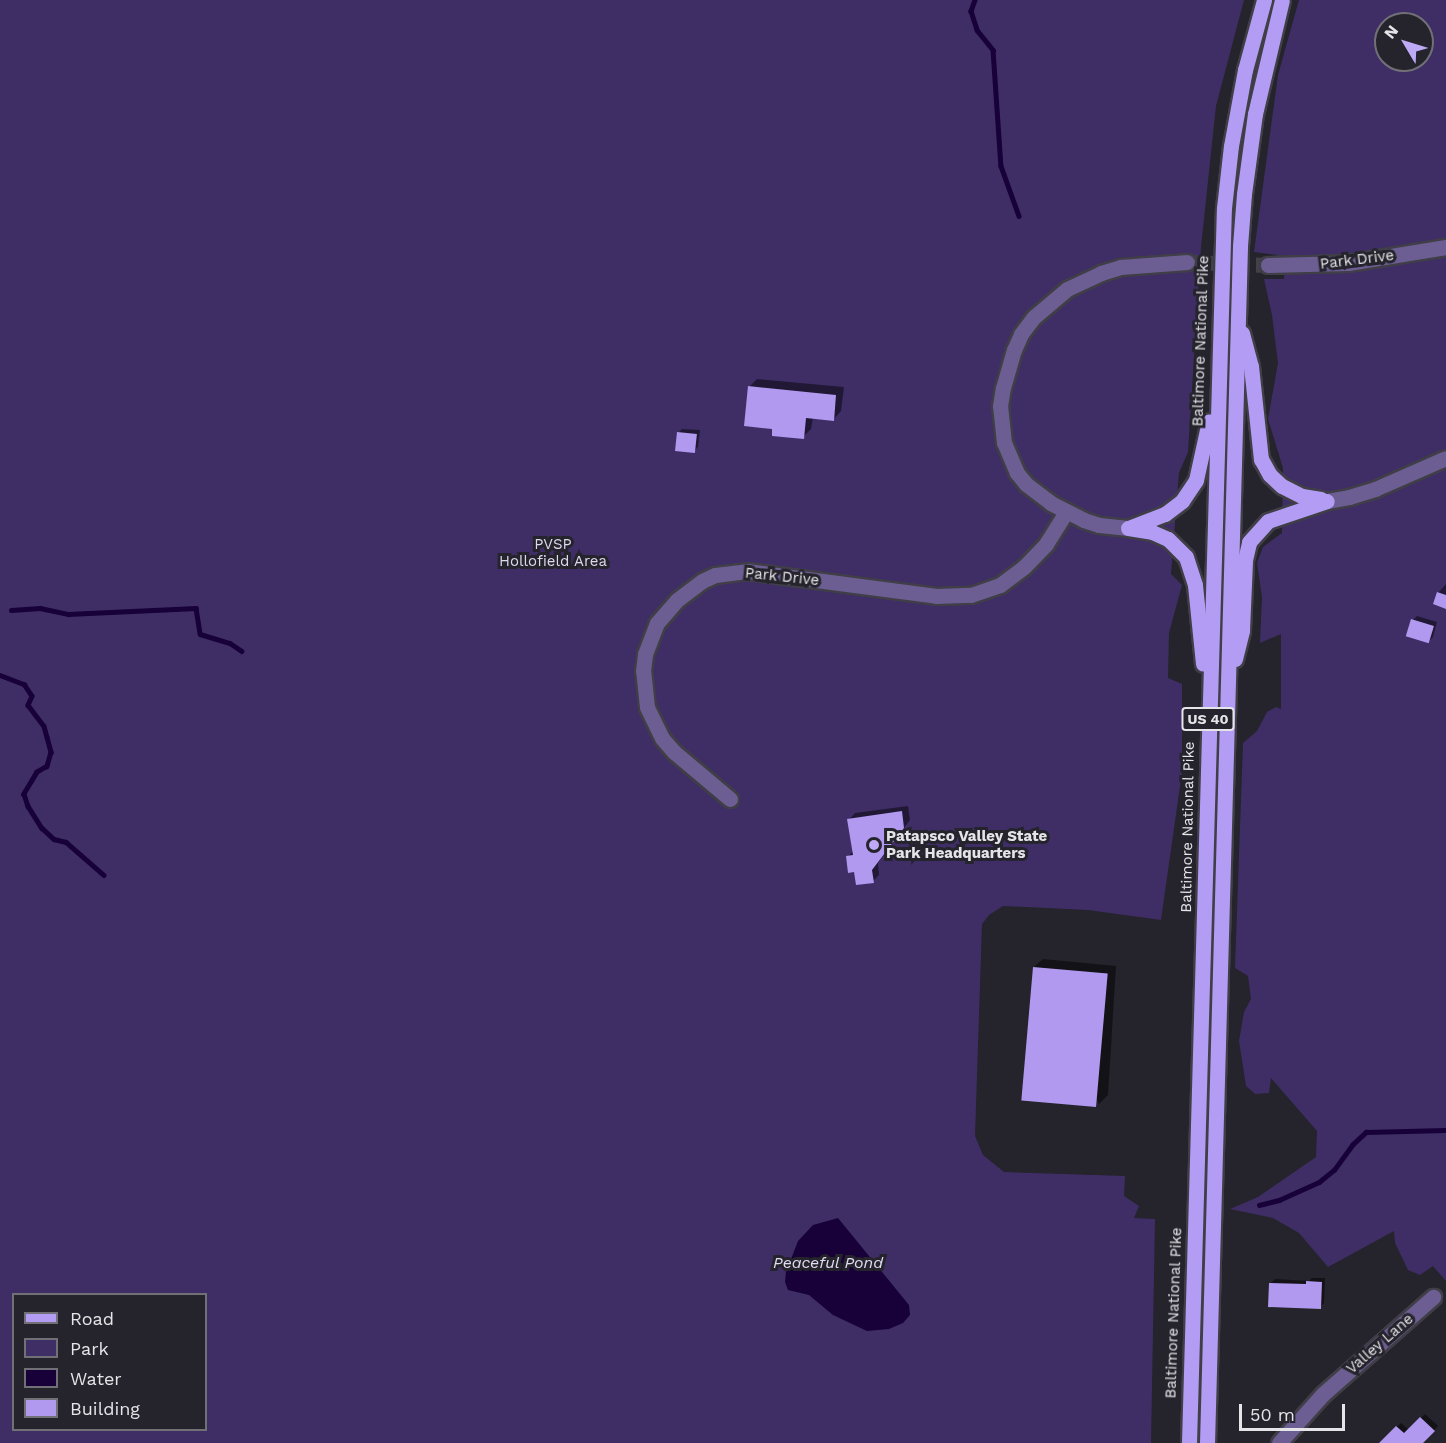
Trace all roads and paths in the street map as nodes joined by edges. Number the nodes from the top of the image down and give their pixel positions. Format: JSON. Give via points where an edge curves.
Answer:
{"nodes":[{"id":1,"x":1264,"y":0,"type":"edge"},
{"id":2,"x":1282,"y":0,"type":"edge"},
{"id":3,"x":1446,"y":247,"type":"edge"},
{"id":4,"x":1187,"y":262,"type":"tunnel mouth"},
{"id":5,"x":1268,"y":265,"type":"tunnel mouth"},
{"id":6,"x":1238,"y":319,"type":"junction"},
{"id":7,"x":1218,"y":371,"type":"junction"},
{"id":8,"x":1446,"y":458,"type":"edge"},
{"id":9,"x":1327,"y":501,"type":"junction"},
{"id":10,"x":1066,"y":512,"type":"junction"},
{"id":11,"x":1128,"y":528,"type":"junction"},
{"id":12,"x":1227,"y":688,"type":"junction"},
{"id":13,"x":1209,"y":710,"type":"junction"},
{"id":14,"x":730,"y":799,"type":"dead end"},
{"id":15,"x":1433,"y":1297,"type":"dead end"},
{"id":16,"x":1189,"y":1443,"type":"edge"},
{"id":17,"x":1207,"y":1443,"type":"edge"},
{"id":18,"x":1279,"y":1443,"type":"edge"}],
"edges":[{"from":1,"to":7,"type":"main road","name":"Baltimore National Pike","number":"US 40","via":[[1245,70],[1231,146],[1224,208]]},
{"from":2,"to":6,"type":"main road","number":"US 40","via":[[1249,153]]},
{"from":3,"to":5,"type":"street","name":"Park Drive","via":[[1348,263]]},
{"from":4,"to":10,"type":"street","via":[[1121,267],[1082,281],[1034,317],[1018,342],[1000,406],[1004,443],[1026,484]]},
{"from":6,"to":9,"type":"main road","via":[[1251,366],[1261,459],[1270,476],[1282,486]]},
{"from":6,"to":12,"type":"main road","number":"US 40"},
{"from":7,"to":11,"type":"main road","via":[[1196,480],[1182,501],[1165,514]]},
{"from":7,"to":13,"type":"main road","name":"Baltimore National Pike","number":"US 40"},
{"from":8,"to":9,"type":"street","via":[[1376,489]]},
{"from":9,"to":12,"type":"main road","via":[[1268,521],[1249,542],[1242,630]]},
{"from":10,"to":11,"type":"street","via":[[1099,525]]},
{"from":10,"to":14,"type":"street","name":"Park Drive","via":[[1046,544],[1024,567],[1000,585],[971,595],[936,596],[747,572],[715,575],[677,600],[657,623],[645,654],[647,707],[662,738],[674,752]]},
{"from":11,"to":13,"type":"main road","via":[[1168,539],[1186,557],[1195,585]]},
{"from":12,"to":17,"type":"main road","number":"US 40"},
{"from":13,"to":16,"type":"main road","name":"Baltimore National Pike","number":"US 40"},
{"from":15,"to":18,"type":"street","name":"Valley Lane","via":[[1323,1394]]}]}
